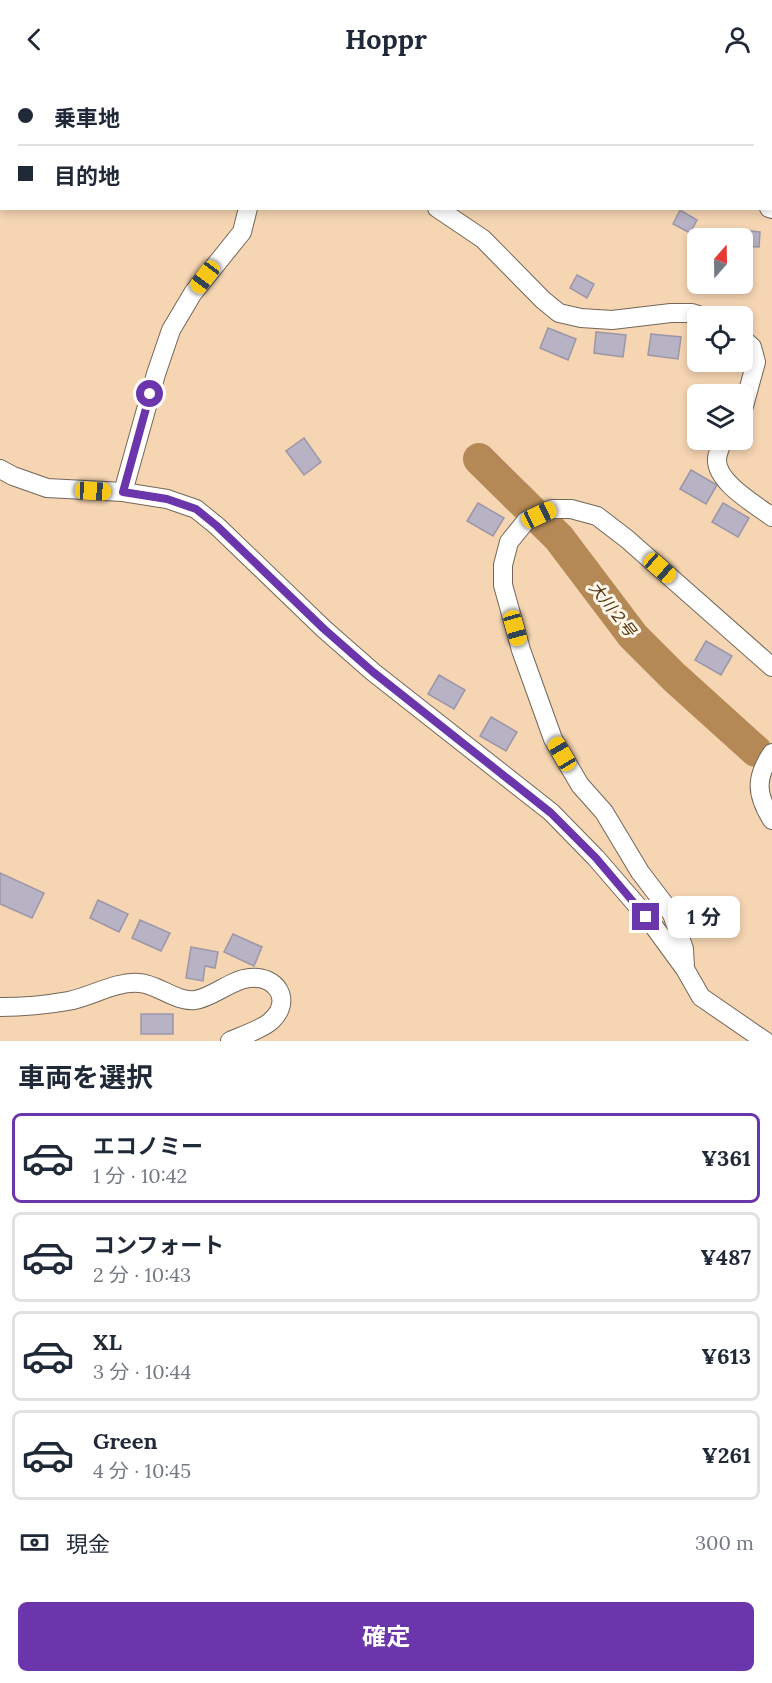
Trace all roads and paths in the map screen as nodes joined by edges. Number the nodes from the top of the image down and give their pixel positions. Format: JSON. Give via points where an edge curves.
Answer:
{"nodes":[{"id":1,"x":248,"y":210,"type":"edge"},
{"id":2,"x":440,"y":210,"type":"edge"},
{"id":3,"x":687,"y":314,"type":"edge"},
{"id":4,"x":753,"y":351,"type":"edge"},
{"id":5,"x":750,"y":384,"type":"edge"},
{"id":6,"x":720,"y":450,"type":"edge"},
{"id":7,"x":0,"y":469,"type":"edge"},
{"id":8,"x":123,"y":492,"type":"junction"},
{"id":9,"x":772,"y":517,"type":"edge"},
{"id":10,"x":772,"y":667,"type":"edge"},
{"id":11,"x":772,"y":753,"type":"edge"},
{"id":12,"x":772,"y":820,"type":"edge"},
{"id":13,"x":685,"y":969,"type":"junction"},
{"id":14,"x":0,"y":1007,"type":"edge"},
{"id":15,"x":230,"y":1041,"type":"edge"},
{"id":16,"x":765,"y":1041,"type":"edge"}],
"edges":[{"from":1,"to":8,"type":"street","via":[[242,232],[193,293],[171,330]]},
{"from":2,"to":3,"type":"street","via":[[483,239],[559,314],[612,320]]},
{"from":4,"to":5,"type":"street","via":[[756,362]]},
{"from":6,"to":9,"type":"street","via":[[717,460],[721,476]]},
{"from":7,"to":8,"type":"street","via":[[47,488]]},
{"from":8,"to":13,"type":"street","via":[[167,499],[196,509],[217,526],[373,672],[551,813],[604,867]]},
{"from":10,"to":13,"type":"street","via":[[597,516],[552,509],[526,521],[508,542],[503,585],[521,650],[553,738],[580,785],[604,812],[640,872],[672,914],[684,950]]},
{"from":11,"to":12,"type":"street","via":[[761,770],[759,792]]},
{"from":13,"to":16,"type":"street","via":[[701,997]]},
{"from":14,"to":15,"type":"street","via":[[69,1001],[140,983],[195,1000],[249,978],[270,980],[282,998],[279,1010],[271,1022]]}]}
